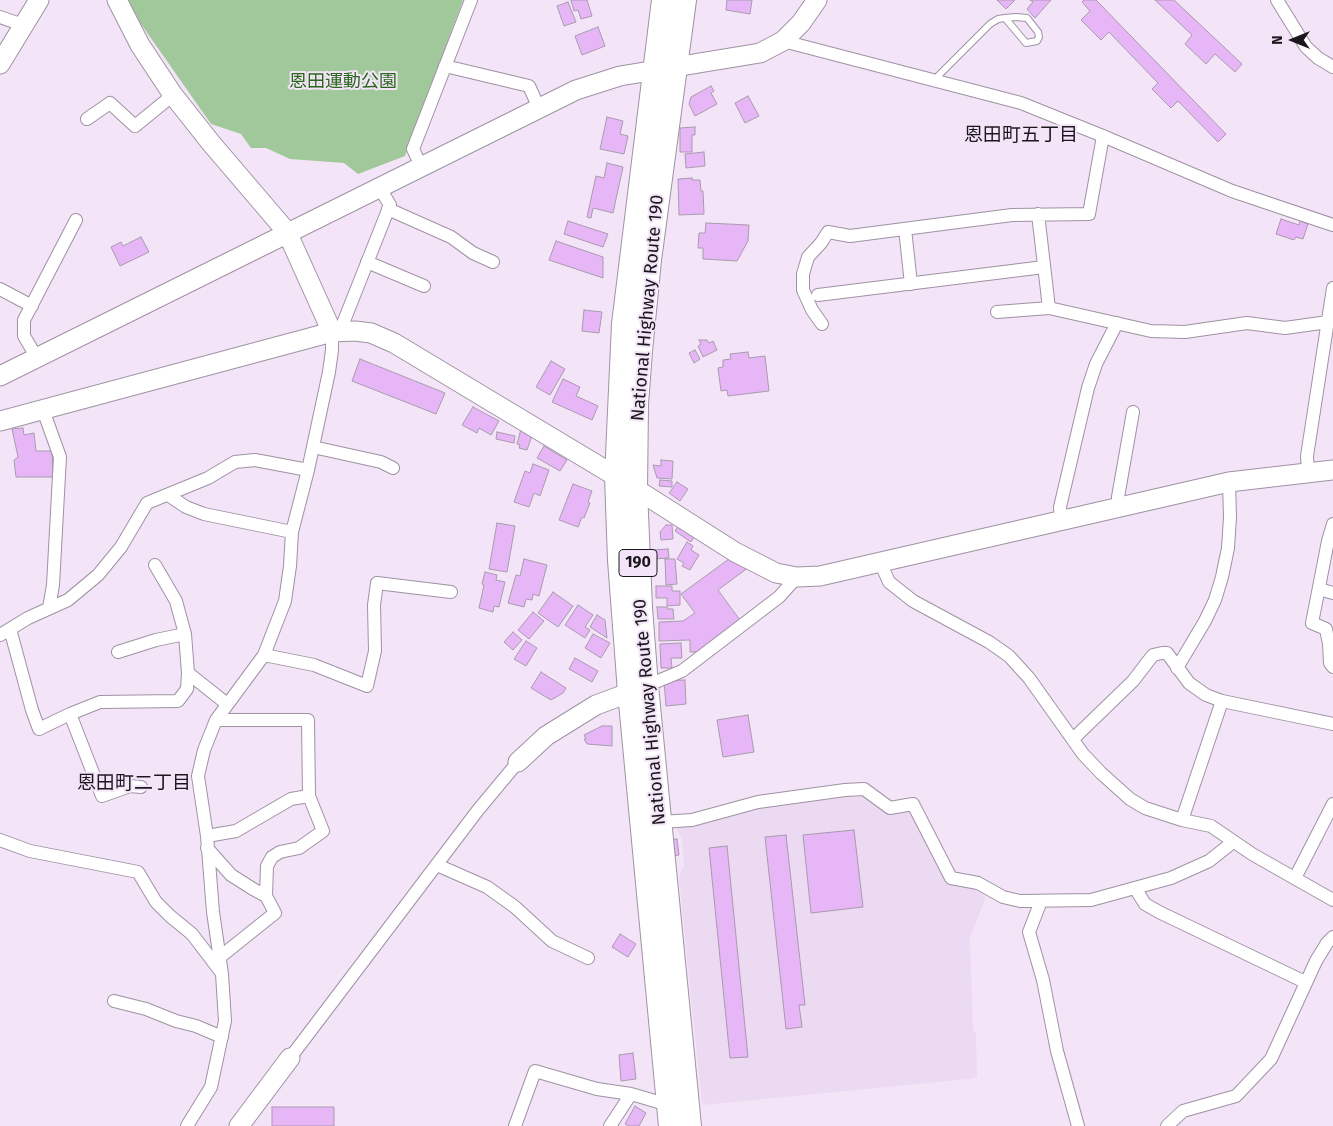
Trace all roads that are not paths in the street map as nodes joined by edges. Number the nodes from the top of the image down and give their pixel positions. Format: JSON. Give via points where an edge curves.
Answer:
{"nodes":[{"id":1,"x":39,"y":0,"type":"edge"},
{"id":2,"x":117,"y":0,"type":"edge"},
{"id":3,"x":471,"y":0,"type":"edge"},
{"id":4,"x":664,"y":0,"type":"edge"},
{"id":5,"x":684,"y":0,"type":"edge"},
{"id":6,"x":817,"y":0,"type":"edge"},
{"id":7,"x":1277,"y":0,"type":"edge"},
{"id":8,"x":0,"y":17,"type":"edge"},
{"id":9,"x":1005,"y":18,"type":"junction"},
{"id":10,"x":23,"y":26,"type":"junction"},
{"id":11,"x":783,"y":41,"type":"junction"},
{"id":12,"x":0,"y":64,"type":"edge"},
{"id":13,"x":445,"y":66,"type":"junction"},
{"id":14,"x":1333,"y":67,"type":"edge"},
{"id":15,"x":665,"y":68,"type":"junction"},
{"id":16,"x":934,"y":80,"type":"junction"},
{"id":17,"x":173,"y":95,"type":"junction"},
{"id":18,"x":538,"y":108,"type":"junction"},
{"id":19,"x":87,"y":119,"type":"dead end"},
{"id":20,"x":1102,"y":136,"type":"junction"},
{"id":21,"x":421,"y":166,"type":"junction"},
{"id":22,"x":379,"y":187,"type":"junction"},
{"id":23,"x":388,"y":209,"type":"junction"},
{"id":24,"x":1038,"y":214,"type":"junction"},
{"id":25,"x":76,"y":220,"type":"dead end"},
{"id":26,"x":1333,"y":225,"type":"edge"},
{"id":27,"x":906,"y":229,"type":"junction"},
{"id":28,"x":287,"y":232,"type":"junction"},
{"id":29,"x":367,"y":262,"type":"junction"},
{"id":30,"x":493,"y":262,"type":"dead end"},
{"id":31,"x":1044,"y":267,"type":"junction"},
{"id":32,"x":911,"y":284,"type":"junction"},
{"id":33,"x":424,"y":286,"type":"dead end"},
{"id":34,"x":1333,"y":288,"type":"edge"},
{"id":35,"x":0,"y":289,"type":"edge"},
{"id":36,"x":818,"y":295,"type":"dead end"},
{"id":37,"x":32,"y":306,"type":"junction"},
{"id":38,"x":1049,"y":308,"type":"junction"},
{"id":39,"x":997,"y":312,"type":"dead end"},
{"id":40,"x":1328,"y":322,"type":"junction"},
{"id":41,"x":1117,"y":323,"type":"junction"},
{"id":42,"x":822,"y":324,"type":"dead end"},
{"id":43,"x":336,"y":332,"type":"junction"},
{"id":44,"x":37,"y":358,"type":"junction"},
{"id":45,"x":0,"y":376,"type":"edge"},
{"id":46,"x":43,"y":410,"type":"junction"},
{"id":47,"x":1133,"y":412,"type":"dead end"},
{"id":48,"x":0,"y":421,"type":"edge"},
{"id":49,"x":313,"y":447,"type":"junction"},
{"id":50,"x":393,"y":468,"type":"dead end"},
{"id":51,"x":308,"y":470,"type":"junction"},
{"id":52,"x":1333,"y":470,"type":"edge"},
{"id":53,"x":1308,"y":472,"type":"junction"},
{"id":54,"x":1229,"y":482,"type":"junction"},
{"id":55,"x":626,"y":484,"type":"junction"},
{"id":56,"x":168,"y":495,"type":"junction"},
{"id":57,"x":1119,"y":507,"type":"junction"},
{"id":58,"x":1061,"y":520,"type":"junction"},
{"id":59,"x":1333,"y":524,"type":"edge"},
{"id":60,"x":292,"y":532,"type":"junction"},
{"id":61,"x":880,"y":562,"type":"junction"},
{"id":62,"x":155,"y":565,"type":"dead end"},
{"id":63,"x":797,"y":577,"type":"junction"},
{"id":64,"x":1318,"y":590,"type":"junction"},
{"id":65,"x":451,"y":592,"type":"dead end"},
{"id":66,"x":1333,"y":592,"type":"edge"},
{"id":67,"x":49,"y":608,"type":"junction"},
{"id":68,"x":5,"y":632,"type":"edge"},
{"id":69,"x":185,"y":634,"type":"junction"},
{"id":70,"x":118,"y":652,"type":"dead end"},
{"id":71,"x":264,"y":655,"type":"junction"},
{"id":72,"x":1333,"y":667,"type":"edge"},
{"id":73,"x":1177,"y":668,"type":"junction"},
{"id":74,"x":188,"y":672,"type":"junction"},
{"id":75,"x":638,"y":689,"type":"junction"},
{"id":76,"x":1222,"y":701,"type":"junction"},
{"id":77,"x":227,"y":704,"type":"junction"},
{"id":78,"x":70,"y":714,"type":"junction"},
{"id":79,"x":216,"y":720,"type":"junction"},
{"id":80,"x":1333,"y":724,"type":"edge"},
{"id":81,"x":1073,"y":739,"type":"junction"},
{"id":82,"x":518,"y":762,"type":"joint"},
{"id":83,"x":142,"y":787,"type":"dead end"},
{"id":84,"x":309,"y":796,"type":"junction"},
{"id":85,"x":1333,"y":804,"type":"edge"},
{"id":86,"x":1182,"y":820,"type":"junction"},
{"id":87,"x":660,"y":822,"type":"junction"},
{"id":88,"x":0,"y":840,"type":"edge"},
{"id":89,"x":207,"y":842,"type":"junction"},
{"id":90,"x":1233,"y":842,"type":"junction"},
{"id":91,"x":437,"y":865,"type":"junction"},
{"id":92,"x":1295,"y":878,"type":"junction"},
{"id":93,"x":1135,"y":888,"type":"junction"},
{"id":94,"x":266,"y":896,"type":"junction"},
{"id":95,"x":1333,"y":900,"type":"edge"},
{"id":96,"x":1040,"y":901,"type":"junction"},
{"id":97,"x":1333,"y":937,"type":"edge"},
{"id":98,"x":220,"y":957,"type":"junction"},
{"id":99,"x":588,"y":958,"type":"dead end"},
{"id":100,"x":222,"y":974,"type":"junction"},
{"id":101,"x":1305,"y":982,"type":"junction"},
{"id":102,"x":114,"y":1001,"type":"dead end"},
{"id":103,"x":222,"y":1037,"type":"junction"},
{"id":104,"x":290,"y":1058,"type":"joint"},
{"id":105,"x":631,"y":1094,"type":"junction"},
{"id":106,"x":683,"y":1120,"type":"edge"},
{"id":107,"x":187,"y":1126,"type":"edge"},
{"id":108,"x":239,"y":1126,"type":"edge"},
{"id":109,"x":516,"y":1126,"type":"edge"},
{"id":110,"x":610,"y":1126,"type":"edge"},
{"id":111,"x":1078,"y":1126,"type":"edge"},
{"id":112,"x":1167,"y":1126,"type":"edge"}],
"edges":[{"from":1,"to":10,"type":"street"},
{"from":2,"to":17,"type":"street","via":[[140,45]]},
{"from":3,"to":13,"type":"street"},
{"from":4,"to":15,"type":"highway","name":"National Highway Route 190","number":"190"},
{"from":5,"to":15,"type":"highway","name":"National Highway Route 190","number":"190"},
{"from":6,"to":11,"type":"street"},
{"from":7,"to":14,"type":"street","via":[[1306,47]]},
{"from":8,"to":10,"type":"street"},
{"from":9,"to":9,"type":"lane","via":[[1027,18],[1038,32],[1037,41],[1026,43]]},
{"from":9,"to":16,"type":"lane","via":[[990,24]]},
{"from":10,"to":12,"type":"street"},
{"from":11,"to":15,"type":"street","via":[[760,54]]},
{"from":11,"to":16,"type":"street"},
{"from":13,"to":18,"type":"street","via":[[529,86]]},
{"from":13,"to":21,"type":"street","via":[[413,148]]},
{"from":15,"to":18,"type":"street","via":[[596,82]]},
{"from":15,"to":55,"type":"highway","name":"National Highway Route 190","number":"190","via":[[624,324]]},
{"from":16,"to":20,"type":"street","via":[[1021,103]]},
{"from":17,"to":19,"type":"street","via":[[135,126],[110,103]]},
{"from":17,"to":28,"type":"street"},
{"from":18,"to":21,"type":"street"},
{"from":20,"to":24,"type":"street","via":[[1088,214]]},
{"from":20,"to":26,"type":"street","via":[[1232,191]]},
{"from":21,"to":22,"type":"street"},
{"from":22,"to":23,"type":"street","via":[[390,205]]},
{"from":22,"to":28,"type":"street"},
{"from":23,"to":29,"type":"street"},
{"from":23,"to":30,"type":"street","via":[[451,237]]},
{"from":24,"to":27,"type":"street"},
{"from":24,"to":31,"type":"street"},
{"from":25,"to":37,"type":"street"},
{"from":27,"to":32,"type":"street"},
{"from":27,"to":42,"type":"street","via":[[850,236],[828,232],[808,256],[803,274],[803,290]]},
{"from":28,"to":43,"type":"street"},
{"from":28,"to":44,"type":"street"},
{"from":29,"to":33,"type":"street"},
{"from":29,"to":43,"type":"street"},
{"from":31,"to":32,"type":"street"},
{"from":31,"to":38,"type":"street"},
{"from":32,"to":36,"type":"street"},
{"from":34,"to":40,"type":"street"},
{"from":35,"to":37,"type":"street"},
{"from":37,"to":44,"type":"street","via":[[24,320],[24,336]]},
{"from":38,"to":39,"type":"street"},
{"from":38,"to":41,"type":"street"},
{"from":40,"to":41,"type":"street","via":[[1285,328],[1247,323],[1185,332],[1150,331]]},
{"from":40,"to":53,"type":"street","via":[[1307,456]]},
{"from":41,"to":58,"type":"street","via":[[1088,388],[1060,507]]},
{"from":43,"to":46,"type":"street"},
{"from":43,"to":49,"type":"street"},
{"from":43,"to":55,"type":"street","via":[[371,333],[394,343]]},
{"from":44,"to":45,"type":"street"},
{"from":46,"to":48,"type":"street"},
{"from":46,"to":67,"type":"street","via":[[60,457]]},
{"from":47,"to":57,"type":"street"},
{"from":49,"to":50,"type":"street","via":[[381,462]]},
{"from":49,"to":51,"type":"street"},
{"from":51,"to":56,"type":"street","via":[[255,460],[235,462]]},
{"from":51,"to":60,"type":"street"},
{"from":52,"to":53,"type":"street"},
{"from":53,"to":54,"type":"street"},
{"from":54,"to":57,"type":"street"},
{"from":54,"to":73,"type":"street","via":[[1228,540],[1222,578],[1205,621]]},
{"from":55,"to":63,"type":"street","via":[[760,565],[776,573]]},
{"from":55,"to":75,"type":"highway","name":"National Highway Route 190","number":"190","via":[[620,560]]},
{"from":56,"to":60,"type":"street","via":[[204,514]]},
{"from":56,"to":67,"type":"street","via":[[148,504],[121,547],[98,575],[68,600]]},
{"from":57,"to":58,"type":"street"},
{"from":58,"to":61,"type":"street"},
{"from":59,"to":64,"type":"street"},
{"from":60,"to":71,"type":"street","via":[[285,602]]},
{"from":61,"to":63,"type":"street","via":[[820,576]]},
{"from":61,"to":81,"type":"street","via":[[889,582],[913,602],[1009,656]]},
{"from":62,"to":69,"type":"street","via":[[176,601]]},
{"from":63,"to":75,"type":"street","via":[[779,597],[682,671]]},
{"from":64,"to":66,"type":"street"},
{"from":64,"to":72,"type":"street","via":[[1312,623],[1326,629]]},
{"from":65,"to":71,"type":"street","via":[[377,583],[375,651],[366,686],[314,665]]},
{"from":67,"to":68,"type":"street"},
{"from":68,"to":78,"type":"street","via":[[39,729]]},
{"from":69,"to":70,"type":"street"},
{"from":69,"to":74,"type":"street"},
{"from":71,"to":77,"type":"street"},
{"from":73,"to":76,"type":"street","via":[[1189,683]]},
{"from":73,"to":81,"type":"street","via":[[1167,653],[1153,654],[1133,682]]},
{"from":74,"to":77,"type":"street"},
{"from":74,"to":78,"type":"street","via":[[187,689],[178,701],[100,702]]},
{"from":75,"to":82,"type":"street","via":[[596,705],[546,736]]},
{"from":75,"to":87,"type":"highway","name":"National Highway Route 190","number":"190"},
{"from":75,"to":106,"type":"highway","name":"National Highway Route 190","number":"190"},
{"from":76,"to":80,"type":"street"},
{"from":76,"to":86,"type":"street"},
{"from":77,"to":79,"type":"street"},
{"from":78,"to":83,"type":"street","via":[[102,796],[130,786]]},
{"from":79,"to":84,"type":"street","via":[[308,720]]},
{"from":79,"to":89,"type":"street","via":[[198,776]]},
{"from":81,"to":86,"type":"street","via":[[1101,773],[1130,799],[1144,808]]},
{"from":82,"to":91,"type":"street"},
{"from":84,"to":89,"type":"street","via":[[291,799],[236,831]]},
{"from":84,"to":94,"type":"street","via":[[323,831],[299,848],[272,857],[267,866]]},
{"from":85,"to":92,"type":"street"},
{"from":86,"to":90,"type":"street","via":[[1211,826]]},
{"from":87,"to":96,"type":"street","via":[[692,820],[758,802],[864,789],[890,808],[914,804],[951,878],[978,883],[1003,897]]},
{"from":87,"to":106,"type":"highway","name":"National Highway Route 190","number":"190"},
{"from":88,"to":100,"type":"street","via":[[30,851],[138,872],[156,902],[192,934]]},
{"from":89,"to":94,"type":"street","via":[[231,875]]},
{"from":89,"to":98,"type":"street"},
{"from":90,"to":92,"type":"street"},
{"from":90,"to":93,"type":"street","via":[[1209,861],[1171,878]]},
{"from":91,"to":99,"type":"street","via":[[487,887],[515,907],[552,941]]},
{"from":91,"to":104,"type":"street"},
{"from":92,"to":95,"type":"street"},
{"from":93,"to":96,"type":"street","via":[[1091,900]]},
{"from":93,"to":101,"type":"street","via":[[1145,904],[1159,912]]},
{"from":94,"to":98,"type":"street","via":[[275,914]]},
{"from":96,"to":111,"type":"street","via":[[1029,932]]},
{"from":97,"to":101,"type":"street"},
{"from":98,"to":100,"type":"street"},
{"from":100,"to":103,"type":"street","via":[[225,1021]]},
{"from":101,"to":112,"type":"street","via":[[1271,1059],[1236,1096],[1184,1111]]},
{"from":102,"to":103,"type":"street","via":[[146,1009]]},
{"from":103,"to":107,"type":"street","via":[[211,1087]]},
{"from":104,"to":108,"type":"street"},
{"from":105,"to":106,"type":"street"},
{"from":105,"to":109,"type":"street","via":[[597,1089],[535,1070]]},
{"from":105,"to":110,"type":"street"}]}
